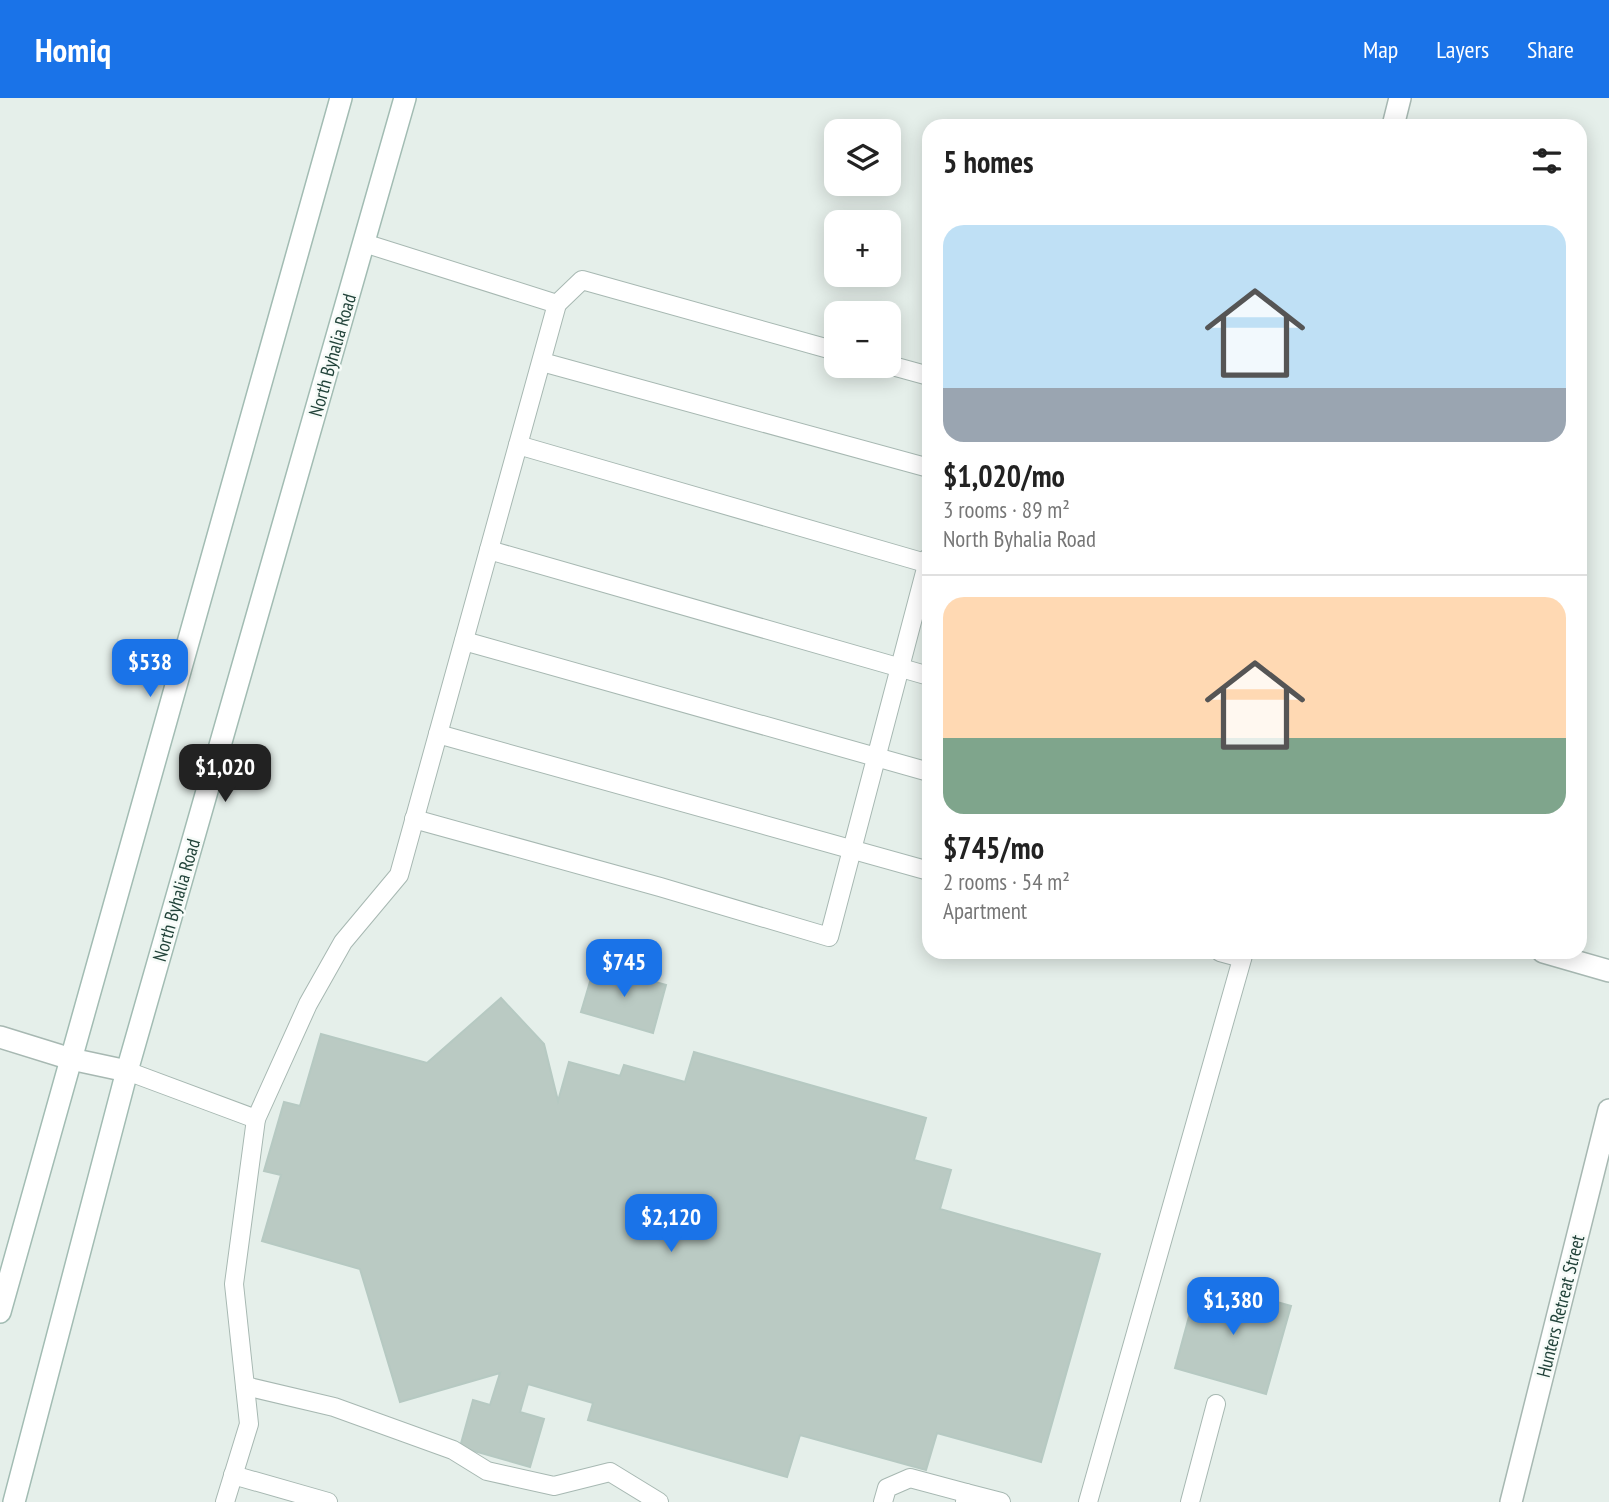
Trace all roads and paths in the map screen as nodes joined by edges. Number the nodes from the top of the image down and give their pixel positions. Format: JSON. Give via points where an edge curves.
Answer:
{"nodes":[{"id":1,"x":341,"y":98,"type":"edge"},
{"id":2,"x":405,"y":98,"type":"edge"},
{"id":3,"x":1400,"y":98,"type":"edge"},
{"id":4,"x":1395,"y":119,"type":"edge"},
{"id":5,"x":364,"y":243,"type":"junction"},
{"id":6,"x":558,"y":304,"type":"junction"},
{"id":7,"x":824,"y":348,"type":"edge"},
{"id":8,"x":542,"y":362,"type":"junction"},
{"id":9,"x":901,"y":368,"type":"edge"},
{"id":10,"x":922,"y":374,"type":"edge"},
{"id":11,"x":518,"y":445,"type":"junction"},
{"id":12,"x":922,"y":466,"type":"edge"},
{"id":13,"x":489,"y":550,"type":"junction"},
{"id":14,"x":922,"y":560,"type":"edge"},
{"id":15,"x":922,"y":588,"type":"edge"},
{"id":16,"x":464,"y":641,"type":"junction"},
{"id":17,"x":900,"y":668,"type":"junction"},
{"id":18,"x":922,"y":674,"type":"edge"},
{"id":19,"x":438,"y":734,"type":"junction"},
{"id":20,"x":876,"y":758,"type":"junction"},
{"id":21,"x":922,"y":770,"type":"edge"},
{"id":22,"x":414,"y":819,"type":"junction"},
{"id":23,"x":852,"y":850,"type":"junction"},
{"id":24,"x":922,"y":869,"type":"edge"},
{"id":25,"x":1242,"y":959,"type":"edge"},
{"id":26,"x":1567,"y":959,"type":"edge"},
{"id":27,"x":1609,"y":971,"type":"edge"},
{"id":28,"x":0,"y":1037,"type":"edge"},
{"id":29,"x":71,"y":1059,"type":"junction"},
{"id":30,"x":127,"y":1071,"type":"junction"},
{"id":31,"x":1609,"y":1110,"type":"edge"},
{"id":32,"x":256,"y":1119,"type":"junction"},
{"id":33,"x":0,"y":1312,"type":"edge"},
{"id":34,"x":245,"y":1386,"type":"junction"},
{"id":35,"x":1216,"y":1404,"type":"dead end"},
{"id":36,"x":233,"y":1475,"type":"junction"},
{"id":37,"x":965,"y":1498,"type":"edge"},
{"id":38,"x":14,"y":1502,"type":"edge"},
{"id":39,"x":225,"y":1502,"type":"edge"},
{"id":40,"x":328,"y":1502,"type":"edge"},
{"id":41,"x":659,"y":1502,"type":"edge"},
{"id":42,"x":883,"y":1502,"type":"edge"},
{"id":43,"x":1001,"y":1502,"type":"edge"},
{"id":44,"x":1088,"y":1502,"type":"edge"},
{"id":45,"x":1190,"y":1502,"type":"edge"},
{"id":46,"x":1511,"y":1502,"type":"edge"}],
"edges":[{"from":1,"to":29,"type":"main road"},
{"from":2,"to":5,"type":"main road","name":"North Byhalia Road"},
{"from":3,"to":4,"type":"main road"},
{"from":5,"to":6,"type":"lane"},
{"from":5,"to":30,"type":"main road","name":"North Byhalia Road"},
{"from":6,"to":7,"type":"lane","via":[[582,280]]},
{"from":6,"to":8,"type":"lane"},
{"from":8,"to":11,"type":"lane"},
{"from":8,"to":12,"type":"lane"},
{"from":9,"to":10,"type":"lane"},
{"from":11,"to":13,"type":"lane"},
{"from":11,"to":14,"type":"lane"},
{"from":13,"to":16,"type":"lane"},
{"from":13,"to":17,"type":"lane"},
{"from":15,"to":17,"type":"lane"},
{"from":16,"to":19,"type":"lane"},
{"from":16,"to":20,"type":"lane"},
{"from":17,"to":18,"type":"lane"},
{"from":17,"to":20,"type":"lane"},
{"from":19,"to":22,"type":"lane"},
{"from":19,"to":23,"type":"lane"},
{"from":20,"to":21,"type":"lane"},
{"from":20,"to":23,"type":"lane"},
{"from":22,"to":23,"type":"lane","via":[[829,937]]},
{"from":22,"to":32,"type":"lane","via":[[399,875],[342,942]]},
{"from":23,"to":24,"type":"lane"},
{"from":25,"to":44,"type":"lane"},
{"from":26,"to":27,"type":"main road"},
{"from":28,"to":29,"type":"main road"},
{"from":29,"to":30,"type":"main road"},
{"from":29,"to":33,"type":"main road"},
{"from":30,"to":32,"type":"lane"},
{"from":30,"to":38,"type":"main road","name":"North Byhalia Road"},
{"from":31,"to":46,"type":"main road","name":"Hunters Retreat Street"},
{"from":32,"to":34,"type":"lane","via":[[234,1284]]},
{"from":34,"to":36,"type":"lane","via":[[248,1424]]},
{"from":34,"to":41,"type":"lane","via":[[334,1408],[453,1450],[487,1471],[554,1486],[610,1472]]},
{"from":35,"to":45,"type":"lane"},
{"from":36,"to":39,"type":"lane"},
{"from":36,"to":40,"type":"lane"},
{"from":37,"to":42,"type":"lane","via":[[910,1478],[887,1488]]},
{"from":37,"to":43,"type":"lane"}]}
